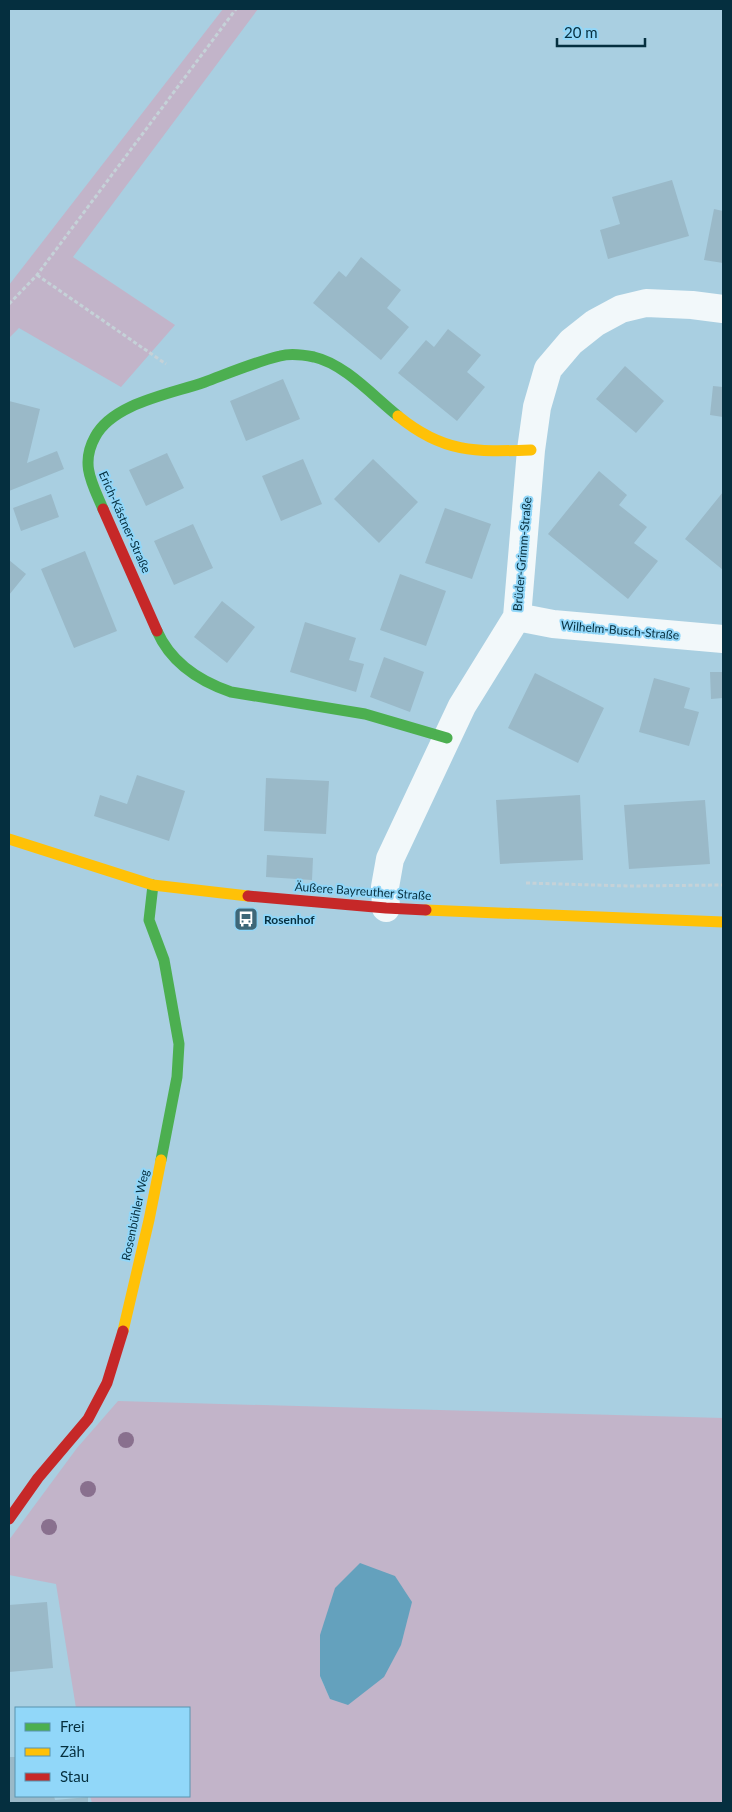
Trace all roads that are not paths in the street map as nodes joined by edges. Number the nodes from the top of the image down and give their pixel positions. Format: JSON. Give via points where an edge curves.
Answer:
{"nodes":[{"id":1,"x":723,"y":309,"type":"edge"},
{"id":2,"x":531,"y":450,"type":"junction"},
{"id":3,"x":517,"y":617,"type":"junction"},
{"id":4,"x":723,"y":639,"type":"edge"},
{"id":5,"x":447,"y":738,"type":"junction"},
{"id":6,"x":9,"y":839,"type":"edge"},
{"id":7,"x":153,"y":885,"type":"junction"},
{"id":8,"x":386,"y":908,"type":"junction"},
{"id":9,"x":723,"y":922,"type":"edge"},
{"id":10,"x":9,"y":1520,"type":"edge"}],
"edges":[{"from":1,"to":2,"type":"street","name":"Brüder-Grimm-Straße","via":[[646,303],[621,309],[595,323],[571,342],[548,369],[537,407]]},
{"from":2,"to":3,"type":"street","name":"Brüder-Grimm-Straße"},
{"from":2,"to":5,"type":"street","name":"Erich-Kästner-Straße","via":[[473,451],[435,441],[342,371],[322,360],[303,355],[282,355],[139,404],[113,416],[98,431],[90,447],[88,475],[160,638],[174,658],[192,673],[231,692],[366,714]]},
{"from":3,"to":4,"type":"street","name":"Wilhelm-Busch-Straße","via":[[553,624]]},
{"from":3,"to":5,"type":"street","name":"Brüder-Grimm-Straße","via":[[462,706]]},
{"from":5,"to":8,"type":"street","name":"Brüder-Grimm-Straße","via":[[390,859],[385,887]]},
{"from":6,"to":7,"type":"street","name":"Äußere Bayreuther Straße"},
{"from":7,"to":8,"type":"street","name":"Äußere Bayreuther Straße"},
{"from":7,"to":10,"type":"street","name":"Rosenbühler Weg","via":[[149,920],[164,960],[179,1044],[177,1077],[126,1324],[107,1383],[88,1419],[38,1478]]},
{"from":8,"to":9,"type":"street","name":"Äußere Bayreuther Straße"}]}
